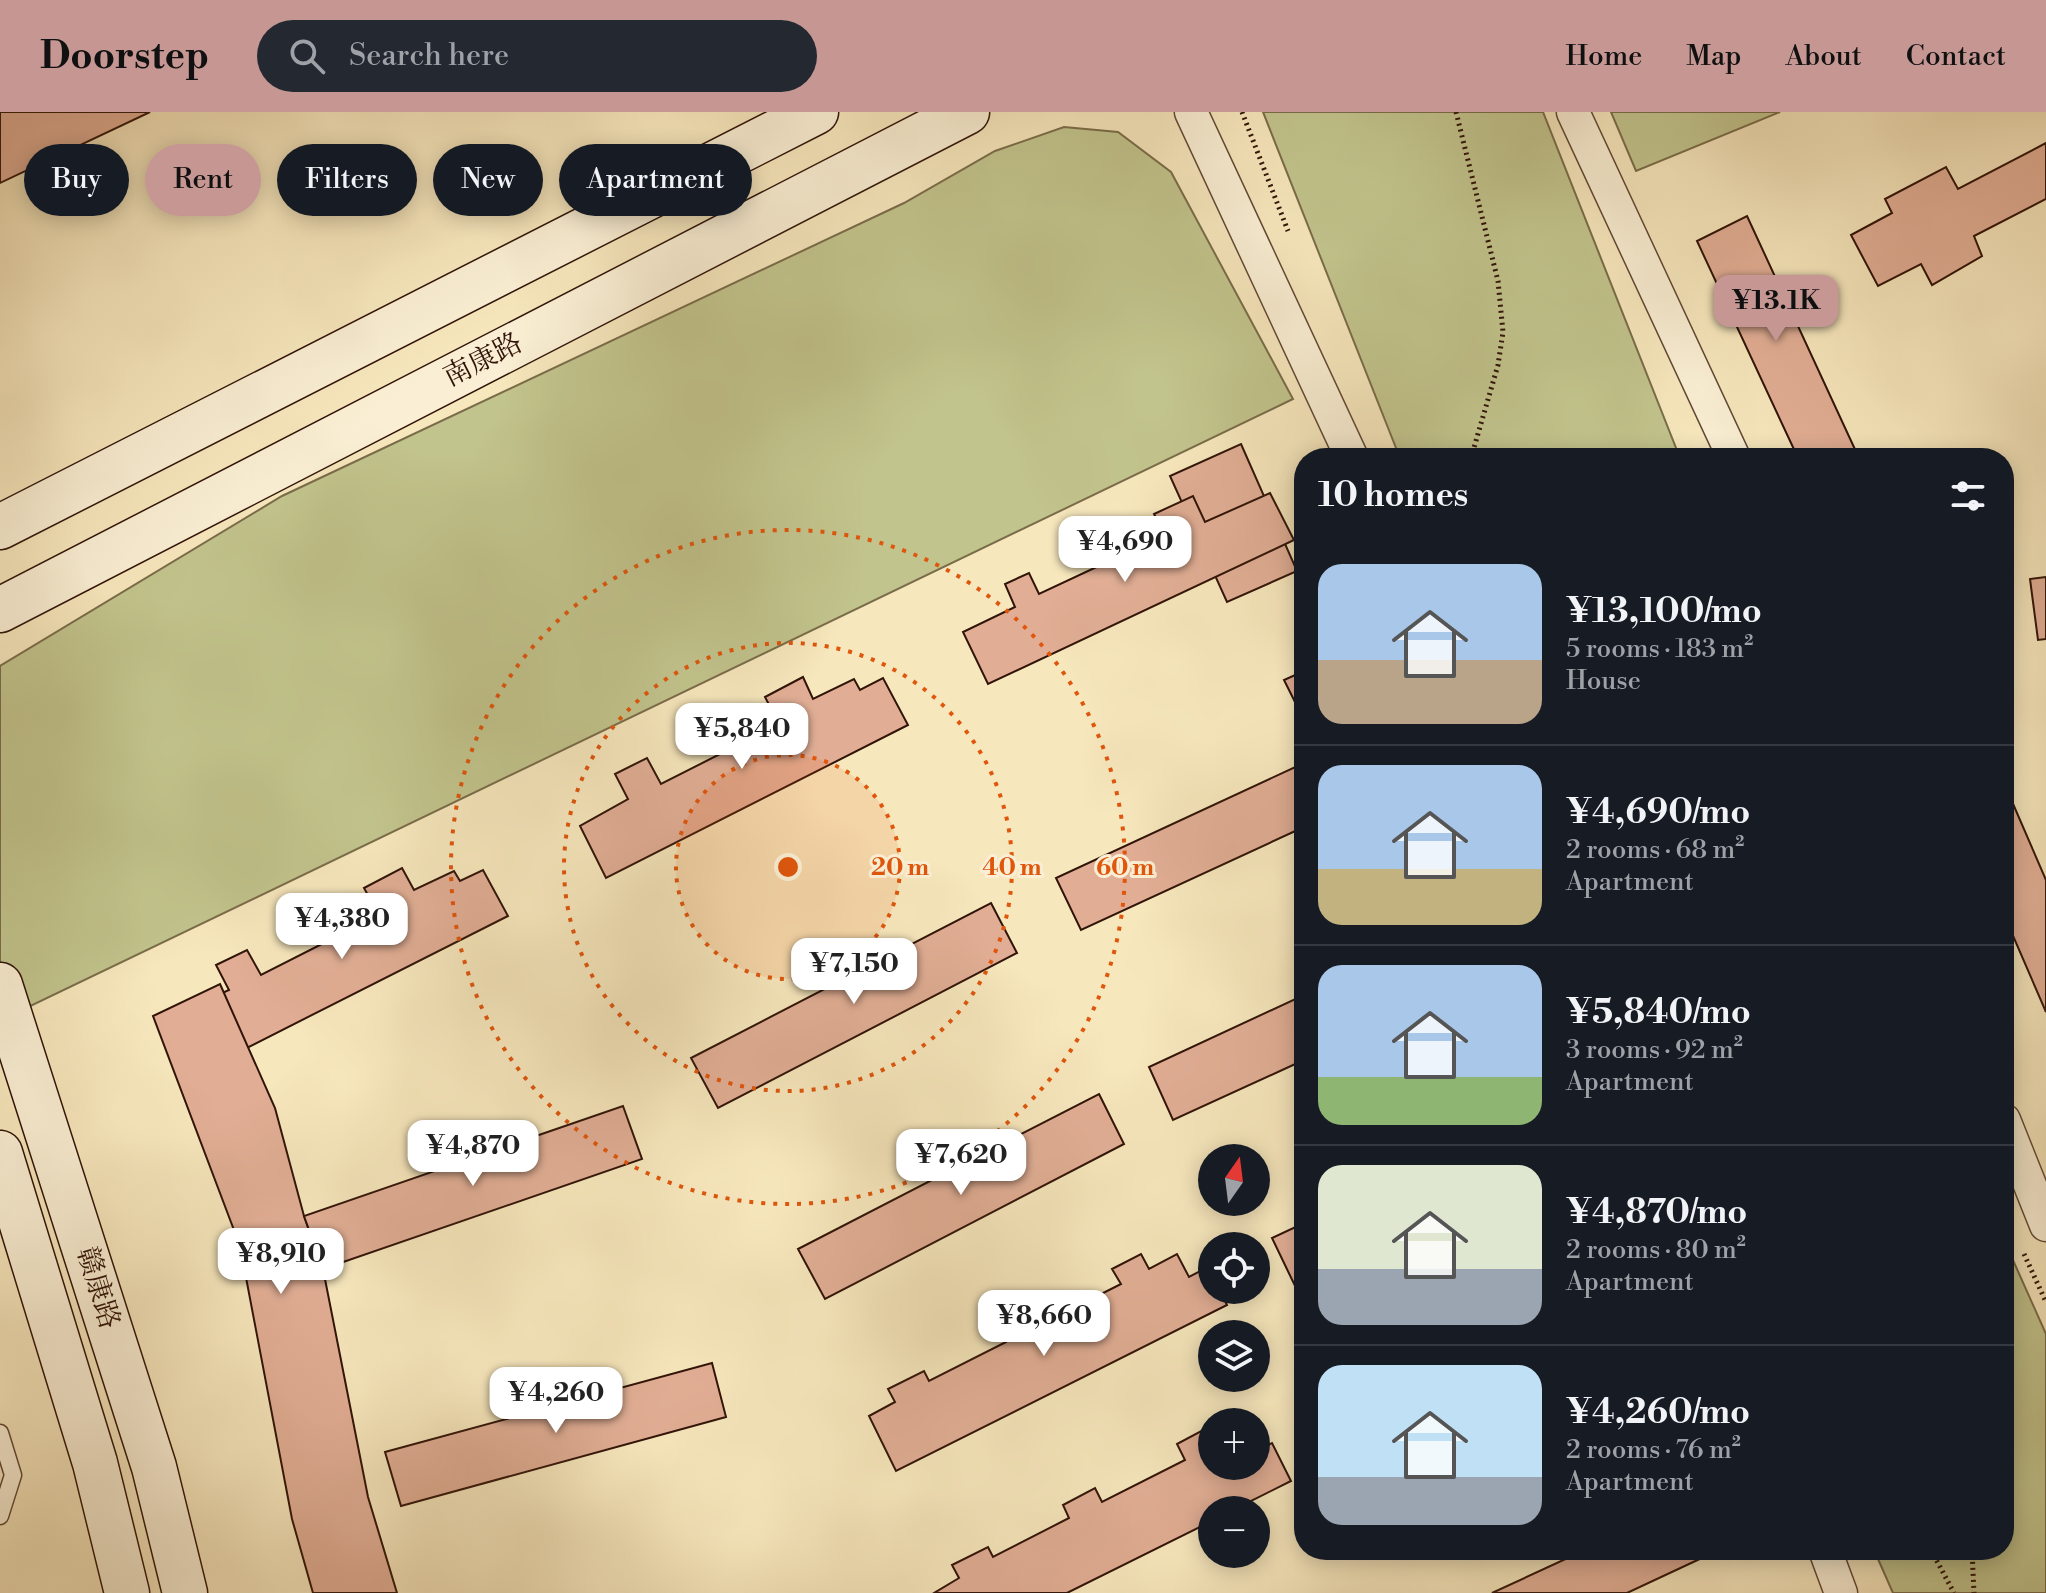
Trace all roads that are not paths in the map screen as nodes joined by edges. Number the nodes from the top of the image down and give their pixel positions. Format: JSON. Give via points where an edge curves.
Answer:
{"nodes":[{"id":1,"x":816,"y":112,"type":"edge"},
{"id":2,"x":967,"y":112,"type":"edge"},
{"id":3,"x":1191,"y":112,"type":"edge"},
{"id":4,"x":1573,"y":112,"type":"edge"},
{"id":5,"x":1347,"y":448,"type":"edge"},
{"id":6,"x":1729,"y":448,"type":"edge"},
{"id":7,"x":0,"y":527,"type":"edge"},
{"id":8,"x":0,"y":610,"type":"edge"},
{"id":9,"x":0,"y":985,"type":"edge"},
{"id":10,"x":2014,"y":1145,"type":"edge"},
{"id":11,"x":0,"y":1153,"type":"edge"},
{"id":12,"x":2046,"y":1225,"type":"edge"},
{"id":13,"x":0,"y":1433,"type":"edge"},
{"id":14,"x":0,"y":1516,"type":"edge"},
{"id":15,"x":1829,"y":1560,"type":"edge"},
{"id":16,"x":127,"y":1593,"type":"edge"},
{"id":17,"x":185,"y":1593,"type":"edge"},
{"id":18,"x":1841,"y":1593,"type":"edge"}],
"edges":[{"from":1,"to":7,"type":"main road"},
{"from":2,"to":8,"type":"main road","name":"南康路"},
{"from":3,"to":5,"type":"street"},
{"from":4,"to":6,"type":"street"},
{"from":9,"to":17,"type":"main road","name":"赣康路","via":[[154,1467]]},
{"from":10,"to":12,"type":"street"},
{"from":11,"to":16,"type":"main road","name":"赣康路","via":[[95,1463]]},
{"from":13,"to":14,"type":"lane","via":[[13,1475]]},
{"from":15,"to":18,"type":"street"}]}
